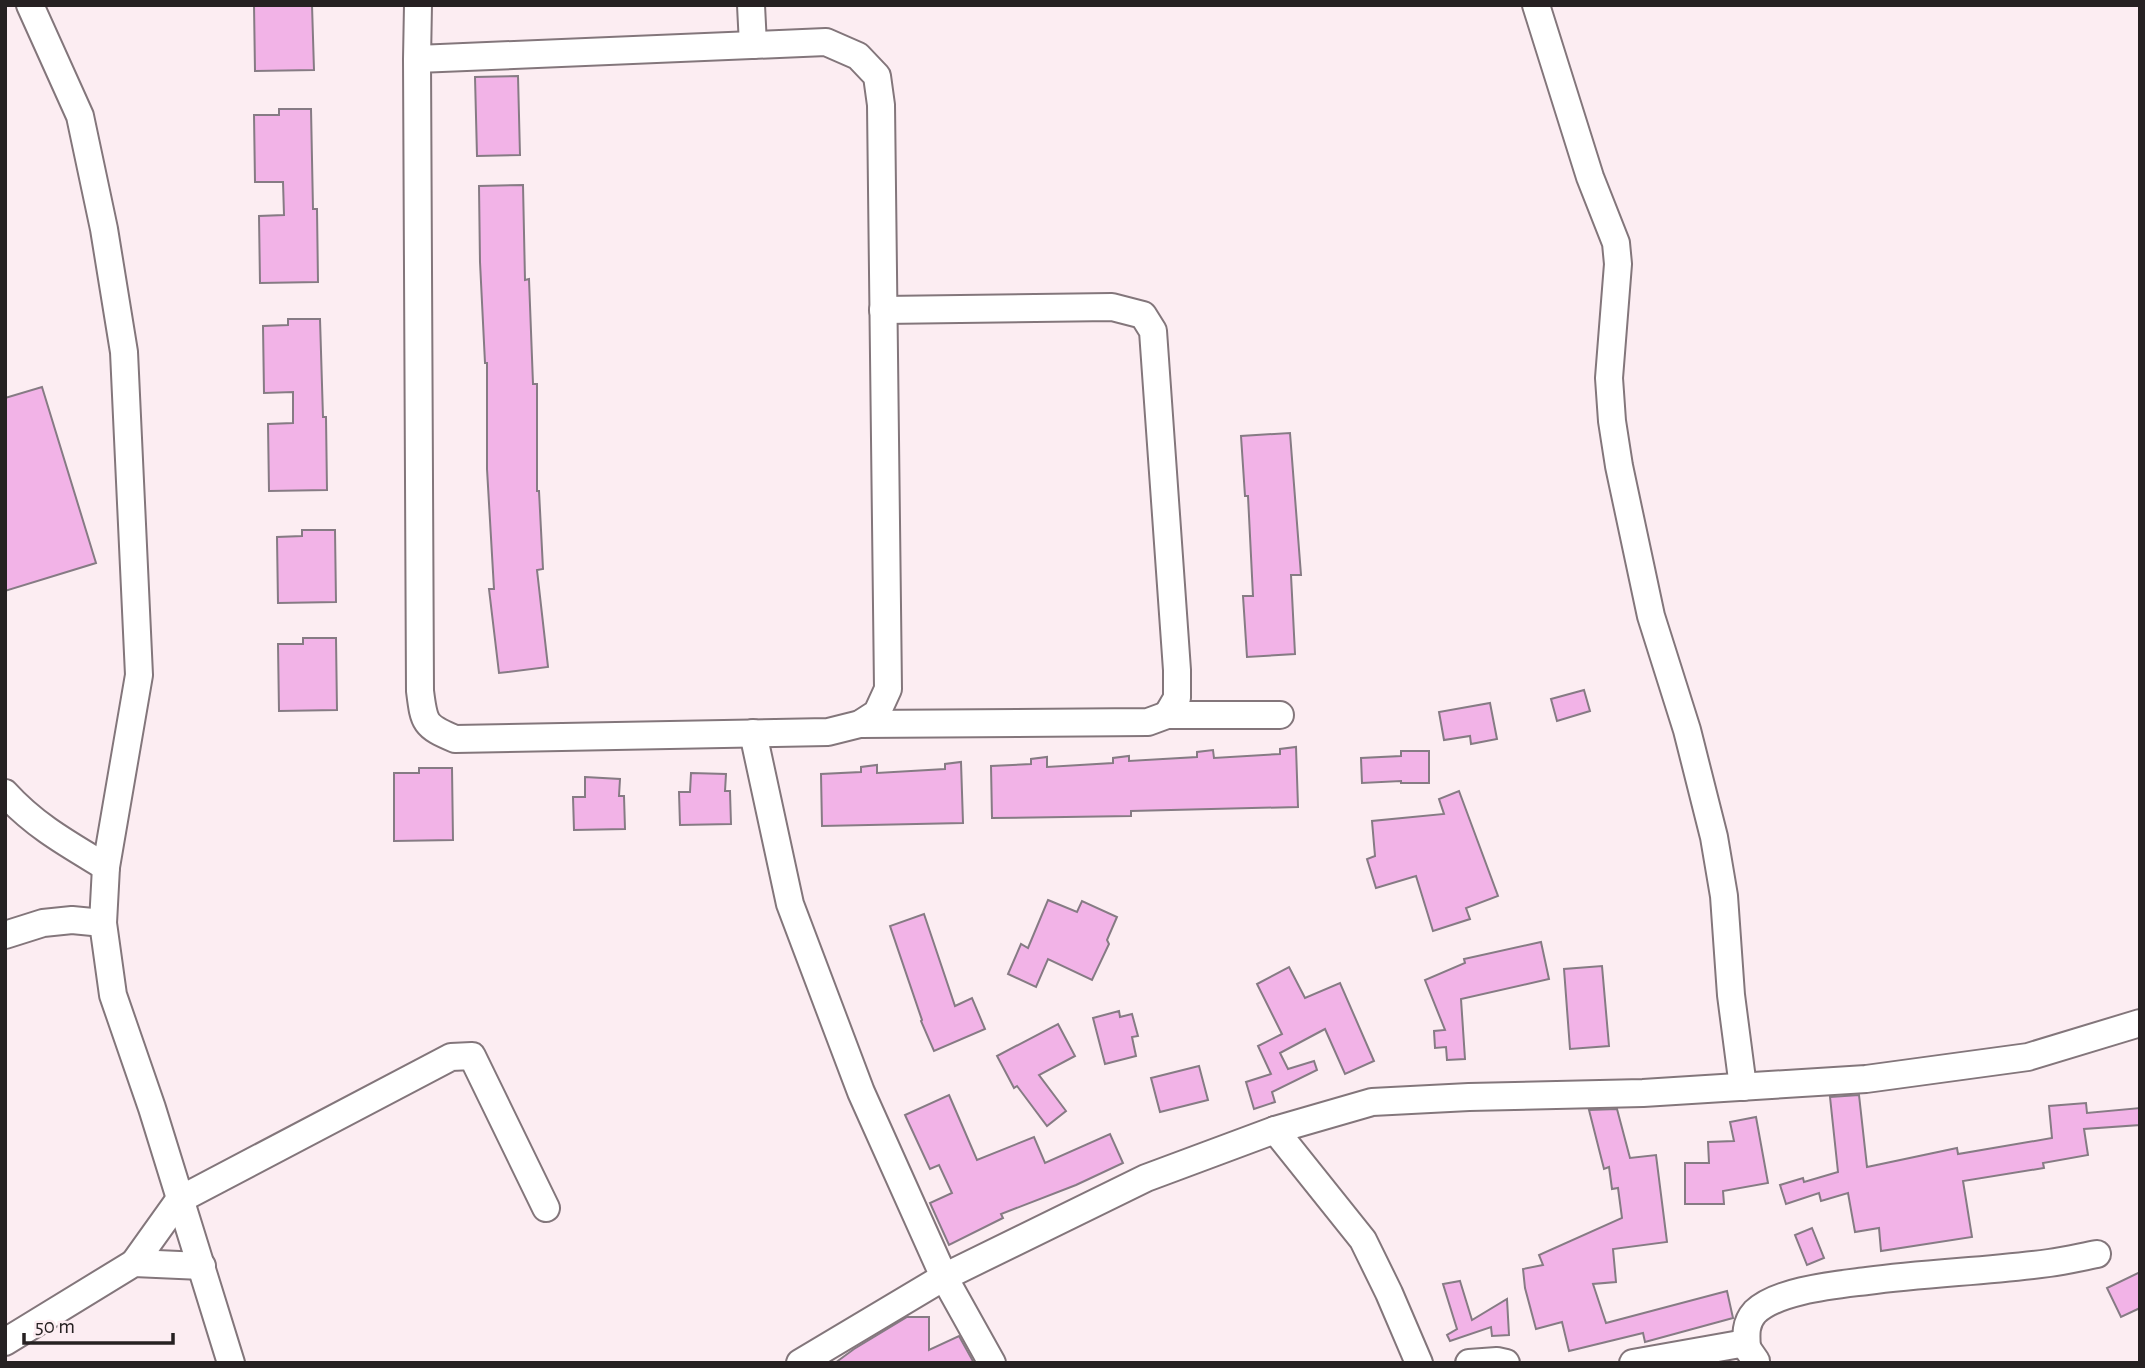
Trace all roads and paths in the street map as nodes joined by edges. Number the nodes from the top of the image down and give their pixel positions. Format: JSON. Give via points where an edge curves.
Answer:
{"nodes":[{"id":1,"x":30,"y":5,"type":"edge"},
{"id":2,"x":418,"y":5,"type":"edge"},
{"id":3,"x":751,"y":5,"type":"edge"},
{"id":4,"x":1536,"y":5,"type":"edge"},
{"id":5,"x":753,"y":45,"type":"junction"},
{"id":6,"x":417,"y":59,"type":"junction"},
{"id":7,"x":883,"y":310,"type":"junction"},
{"id":8,"x":1167,"y":715,"type":"junction"},
{"id":9,"x":1280,"y":715,"type":"dead end"},
{"id":10,"x":860,"y":724,"type":"junction"},
{"id":11,"x":752,"y":733,"type":"junction"},
{"id":12,"x":5,"y":793,"type":"edge"},
{"id":13,"x":106,"y":867,"type":"junction"},
{"id":14,"x":103,"y":923,"type":"junction"},
{"id":15,"x":5,"y":935,"type":"edge"},
{"id":16,"x":2140,"y":1023,"type":"edge"},
{"id":17,"x":1743,"y":1087,"type":"junction"},
{"id":18,"x":1275,"y":1130,"type":"junction"},
{"id":19,"x":179,"y":1200,"type":"junction"},
{"id":20,"x":546,"y":1208,"type":"dead end"},
{"id":21,"x":2097,"y":1254,"type":"dead end"},
{"id":22,"x":134,"y":1264,"type":"junction"},
{"id":23,"x":202,"y":1266,"type":"junction"},
{"id":24,"x":944,"y":1277,"type":"junction"},
{"id":25,"x":5,"y":1342,"type":"edge"},
{"id":26,"x":1752,"y":1355,"type":"edge"},
{"id":27,"x":231,"y":1363,"type":"edge"},
{"id":28,"x":800,"y":1363,"type":"edge"},
{"id":29,"x":992,"y":1363,"type":"edge"},
{"id":30,"x":1419,"y":1363,"type":"edge"},
{"id":31,"x":1469,"y":1363,"type":"edge"},
{"id":32,"x":1506,"y":1363,"type":"edge"},
{"id":33,"x":1633,"y":1363,"type":"edge"}],
"edges":[{"from":1,"to":13,"type":"street","via":[[80,116],[124,352],[139,676]]},
{"from":2,"to":6,"type":"street"},
{"from":3,"to":5,"type":"street"},
{"from":4,"to":17,"type":"street","via":[[1590,177],[1616,243],[1609,378],[1612,421],[1651,615],[1714,837]]},
{"from":5,"to":6,"type":"street"},
{"from":5,"to":7,"type":"street","via":[[826,42],[858,56],[877,76]]},
{"from":6,"to":11,"type":"street","via":[[420,677],[424,719],[436,731],[455,739]]},
{"from":7,"to":8,"type":"street","via":[[1112,307],[1143,316],[1153,331],[1177,670],[1177,698]]},
{"from":7,"to":10,"type":"street","via":[[888,689],[877,713]]},
{"from":8,"to":9,"type":"street"},
{"from":8,"to":10,"type":"street","via":[[1148,722]]},
{"from":10,"to":11,"type":"street","via":[[828,732]]},
{"from":11,"to":24,"type":"street","via":[[790,904],[861,1092]]},
{"from":12,"to":13,"type":"street","via":[[34,822]]},
{"from":13,"to":14,"type":"street"},
{"from":14,"to":15,"type":"street","via":[[43,923]]},
{"from":14,"to":19,"type":"street","via":[[113,995]]},
{"from":16,"to":17,"type":"street","via":[[2028,1057],[1866,1079]]},
{"from":17,"to":18,"type":"street","via":[[1372,1102]]},
{"from":18,"to":24,"type":"street","via":[[1146,1178]]},
{"from":18,"to":30,"type":"street","via":[[1363,1240]]},
{"from":19,"to":20,"type":"street","via":[[451,1057],[472,1056]]},
{"from":19,"to":22,"type":"street"},
{"from":19,"to":23,"type":"street"},
{"from":21,"to":26,"type":"street","via":[[1814,1288],[1784,1296],[1749,1320],[1746,1328]]},
{"from":22,"to":23,"type":"street"},
{"from":22,"to":25,"type":"street"},
{"from":23,"to":27,"type":"street"},
{"from":24,"to":28,"type":"street"},
{"from":24,"to":29,"type":"street"},
{"from":26,"to":33,"type":"street","via":[[1740,1344]]},
{"from":31,"to":32,"type":"street"}]}
